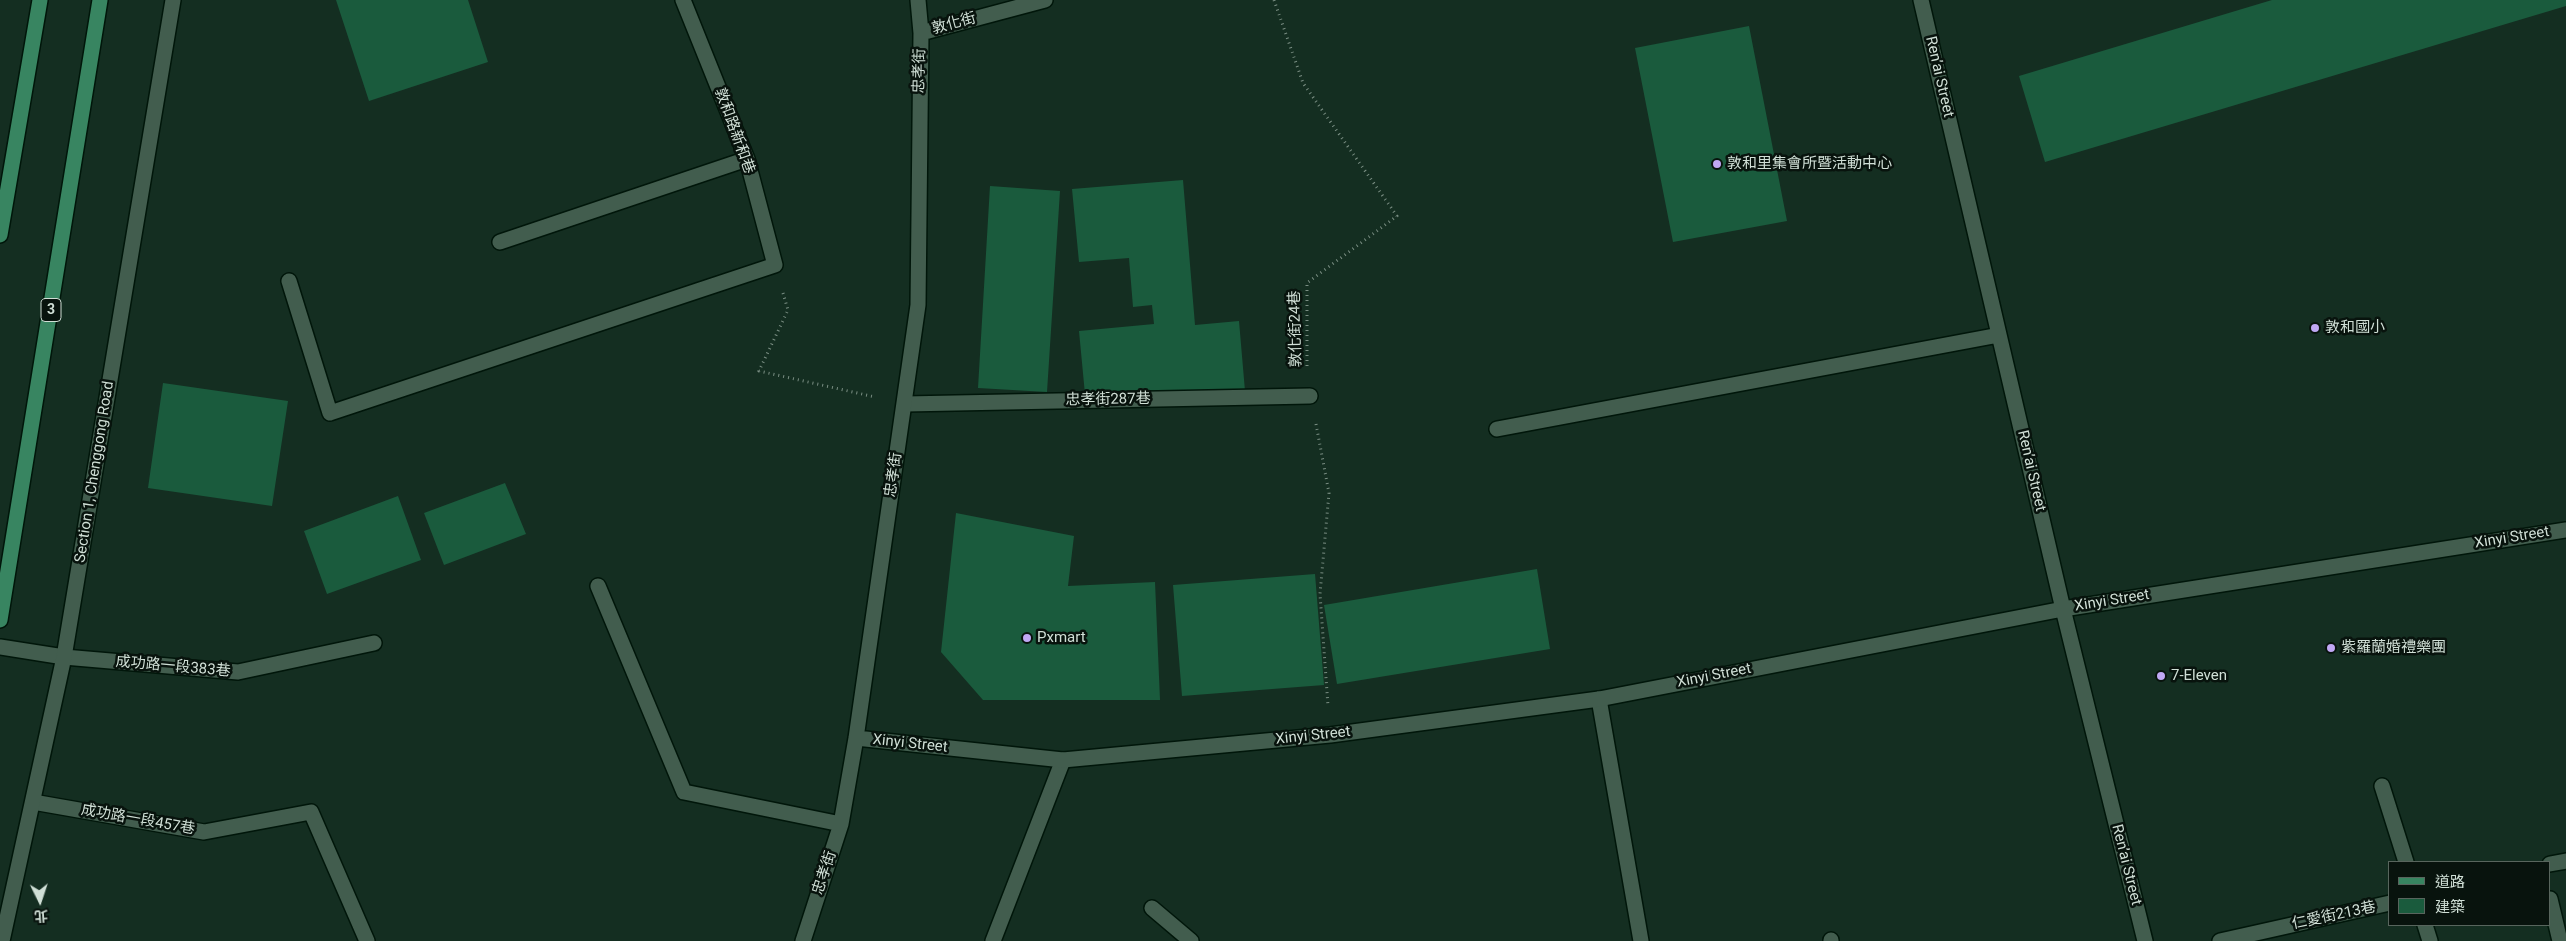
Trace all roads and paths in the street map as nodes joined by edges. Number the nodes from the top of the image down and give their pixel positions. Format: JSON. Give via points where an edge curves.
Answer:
{"nodes":[{"id":1,"x":40,"y":0,"type":"edge"},
{"id":2,"x":100,"y":0,"type":"edge"},
{"id":3,"x":172,"y":0,"type":"edge"},
{"id":4,"x":683,"y":0,"type":"edge"},
{"id":5,"x":918,"y":0,"type":"edge"},
{"id":6,"x":1045,"y":0,"type":"edge"},
{"id":7,"x":1274,"y":0,"type":"edge"},
{"id":8,"x":1921,"y":0,"type":"edge"},
{"id":9,"x":921,"y":33,"type":"junction"},
{"id":10,"x":747,"y":159,"type":"junction"},
{"id":11,"x":0,"y":235,"type":"edge"},
{"id":12,"x":500,"y":242,"type":"dead end"},
{"id":13,"x":775,"y":265,"type":"junction"},
{"id":14,"x":289,"y":281,"type":"dead end"},
{"id":15,"x":1999,"y":335,"type":"junction"},
{"id":16,"x":1310,"y":396,"type":"junction"},
{"id":17,"x":905,"y":404,"type":"junction"},
{"id":18,"x":1497,"y":429,"type":"dead end"},
{"id":19,"x":2566,"y":530,"type":"edge"},
{"id":20,"x":598,"y":586,"type":"dead end"},
{"id":21,"x":2063,"y":609,"type":"junction"},
{"id":22,"x":0,"y":620,"type":"edge"},
{"id":23,"x":374,"y":643,"type":"dead end"},
{"id":24,"x":0,"y":647,"type":"edge"},
{"id":25,"x":64,"y":658,"type":"junction"},
{"id":26,"x":1599,"y":699,"type":"junction"},
{"id":27,"x":1330,"y":735,"type":"junction"},
{"id":28,"x":856,"y":738,"type":"junction"},
{"id":29,"x":1063,"y":760,"type":"junction"},
{"id":30,"x":2382,"y":786,"type":"dead end"},
{"id":31,"x":33,"y":802,"type":"junction"},
{"id":32,"x":841,"y":824,"type":"junction"},
{"id":33,"x":2406,"y":861,"type":"edge"},
{"id":34,"x":2566,"y":861,"type":"edge"},
{"id":35,"x":2551,"y":864,"type":"edge"},
{"id":36,"x":2551,"y":902,"type":"edge"},
{"id":37,"x":2388,"y":903,"type":"edge"},
{"id":38,"x":1152,"y":908,"type":"dead end"},
{"id":39,"x":2425,"y":926,"type":"edge"},
{"id":40,"x":2,"y":941,"type":"edge"},
{"id":41,"x":367,"y":941,"type":"edge"},
{"id":42,"x":803,"y":941,"type":"edge"},
{"id":43,"x":994,"y":941,"type":"edge"},
{"id":44,"x":1191,"y":941,"type":"edge"},
{"id":45,"x":1641,"y":941,"type":"edge"},
{"id":46,"x":2145,"y":941,"type":"edge"},
{"id":47,"x":2220,"y":941,"type":"edge"},
{"id":48,"x":2430,"y":941,"type":"edge"},
{"id":49,"x":2560,"y":941,"type":"edge"}],
"edges":[{"from":1,"to":11,"type":"main road"},
{"from":2,"to":22,"type":"main road","number":"3"},
{"from":3,"to":25,"type":"street","name":"Section 1, Chenggong Road"},
{"from":4,"to":10,"type":"street","name":"敦和路新和巷"},
{"from":5,"to":9,"type":"street","name":"忠孝街"},
{"from":6,"to":9,"type":"street","name":"敦化街"},
{"from":7,"to":16,"type":"path","name":"敦化街24巷","via":[[1303,83],[1398,216],[1307,283],[1306,356]]},
{"from":8,"to":15,"type":"street","name":"Ren’ai Street"},
{"from":9,"to":17,"type":"street","name":"忠孝街","via":[[918,305]]},
{"from":10,"to":12,"type":"street"},
{"from":10,"to":13,"type":"street","name":"敦和路新和巷"},
{"from":13,"to":14,"type":"street","via":[[330,413]]},
{"from":13,"to":17,"type":"path","via":[[788,310],[759,371]]},
{"from":15,"to":18,"type":"street"},
{"from":15,"to":21,"type":"street","name":"Ren’ai Street"},
{"from":16,"to":17,"type":"street","name":"忠孝街287巷"},
{"from":16,"to":27,"type":"path","name":"敦化街24巷","via":[[1329,493],[1320,594]]},
{"from":17,"to":28,"type":"street","name":"忠孝街"},
{"from":19,"to":21,"type":"street","name":"Xinyi Street"},
{"from":20,"to":32,"type":"street","via":[[684,792]]},
{"from":21,"to":26,"type":"street","name":"Xinyi Street"},
{"from":21,"to":46,"type":"street","name":"Ren’ai Street"},
{"from":23,"to":25,"type":"street","name":"成功路一段383巷","via":[[238,672]]},
{"from":24,"to":25,"type":"street","name":"成功路一段383巷"},
{"from":25,"to":31,"type":"street","name":"Section 1, Chenggong Road"},
{"from":26,"to":27,"type":"street","name":"Xinyi Street"},
{"from":26,"to":45,"type":"street"},
{"from":27,"to":29,"type":"street","name":"Xinyi Street"},
{"from":28,"to":29,"type":"street","name":"Xinyi Street"},
{"from":28,"to":32,"type":"street","name":"忠孝街"},
{"from":29,"to":43,"type":"street"},
{"from":30,"to":33,"type":"street"},
{"from":31,"to":40,"type":"street","name":"Section 1, Chenggong Road"},
{"from":31,"to":41,"type":"street","name":"成功路一段457巷","via":[[204,832],[311,812]]},
{"from":32,"to":42,"type":"street","name":"忠孝街"},
{"from":34,"to":35,"type":"street"},
{"from":36,"to":49,"type":"street"},
{"from":37,"to":47,"type":"street","name":"仁愛街213巷"},
{"from":38,"to":44,"type":"street"},
{"from":39,"to":48,"type":"street"}]}
